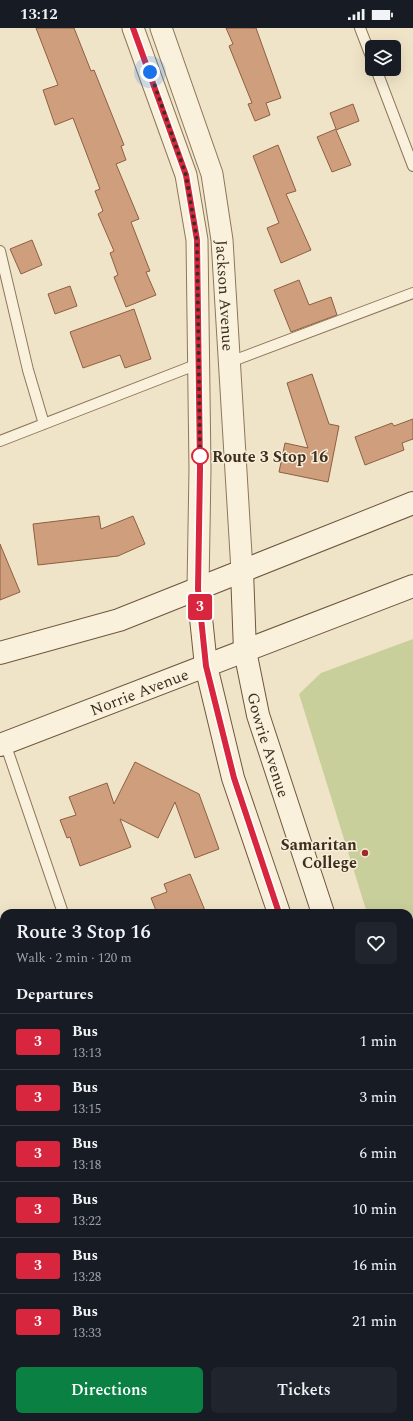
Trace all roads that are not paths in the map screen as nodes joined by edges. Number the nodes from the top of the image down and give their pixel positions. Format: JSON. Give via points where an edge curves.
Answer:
{"nodes":[{"id":1,"x":133,"y":28,"type":"edge"},
{"id":2,"x":161,"y":28,"type":"edge"},
{"id":3,"x":360,"y":28,"type":"edge"},
{"id":4,"x":365,"y":41,"type":"edge"},
{"id":5,"x":379,"y":76,"type":"edge"},
{"id":6,"x":413,"y":166,"type":"edge"},
{"id":7,"x":0,"y":251,"type":"edge"},
{"id":8,"x":413,"y":293,"type":"edge"},
{"id":9,"x":230,"y":362,"type":"junction"},
{"id":10,"x":198,"y":364,"type":"junction"},
{"id":11,"x":44,"y":424,"type":"junction"},
{"id":12,"x":0,"y":441,"type":"edge"},
{"id":13,"x":413,"y":503,"type":"edge"},
{"id":14,"x":242,"y":571,"type":"junction"},
{"id":15,"x":413,"y":586,"type":"edge"},
{"id":16,"x":198,"y":589,"type":"junction"},
{"id":17,"x":245,"y":651,"type":"junction"},
{"id":18,"x":0,"y":653,"type":"edge"},
{"id":19,"x":206,"y":666,"type":"junction"},
{"id":20,"x":2,"y":744,"type":"edge"},
{"id":21,"x":62,"y":909,"type":"edge"},
{"id":22,"x":278,"y":909,"type":"edge"},
{"id":23,"x":322,"y":909,"type":"edge"}],
"edges":[{"from":1,"to":10,"type":"street","name":"Jackson Avenue","via":[[186,175],[197,240]]},
{"from":2,"to":9,"type":"street","name":"Jackson Avenue","via":[[212,174],[222,240]]},
{"from":3,"to":4,"type":"lane"},
{"from":5,"to":6,"type":"lane"},
{"from":7,"to":11,"type":"lane","via":[[28,370]]},
{"from":8,"to":9,"type":"lane"},
{"from":9,"to":14,"type":"street","name":"Jackson Avenue"},
{"from":10,"to":11,"type":"lane"},
{"from":10,"to":16,"type":"street","name":"Jackson Avenue"},
{"from":11,"to":12,"type":"lane"},
{"from":13,"to":14,"type":"main road"},
{"from":14,"to":16,"type":"main road"},
{"from":14,"to":17,"type":"main road","name":"Gowrie Avenue"},
{"from":15,"to":17,"type":"main road","name":"Norrie Avenue"},
{"from":16,"to":18,"type":"main road","via":[[119,620]]},
{"from":16,"to":19,"type":"main road"},
{"from":17,"to":19,"type":"main road","name":"Norrie Avenue"},
{"from":17,"to":23,"type":"main road","name":"Gowrie Avenue","via":[[258,715]]},
{"from":19,"to":20,"type":"main road","name":"Norrie Avenue"},
{"from":19,"to":22,"type":"main road","via":[[234,778]]},
{"from":20,"to":21,"type":"lane"}]}
